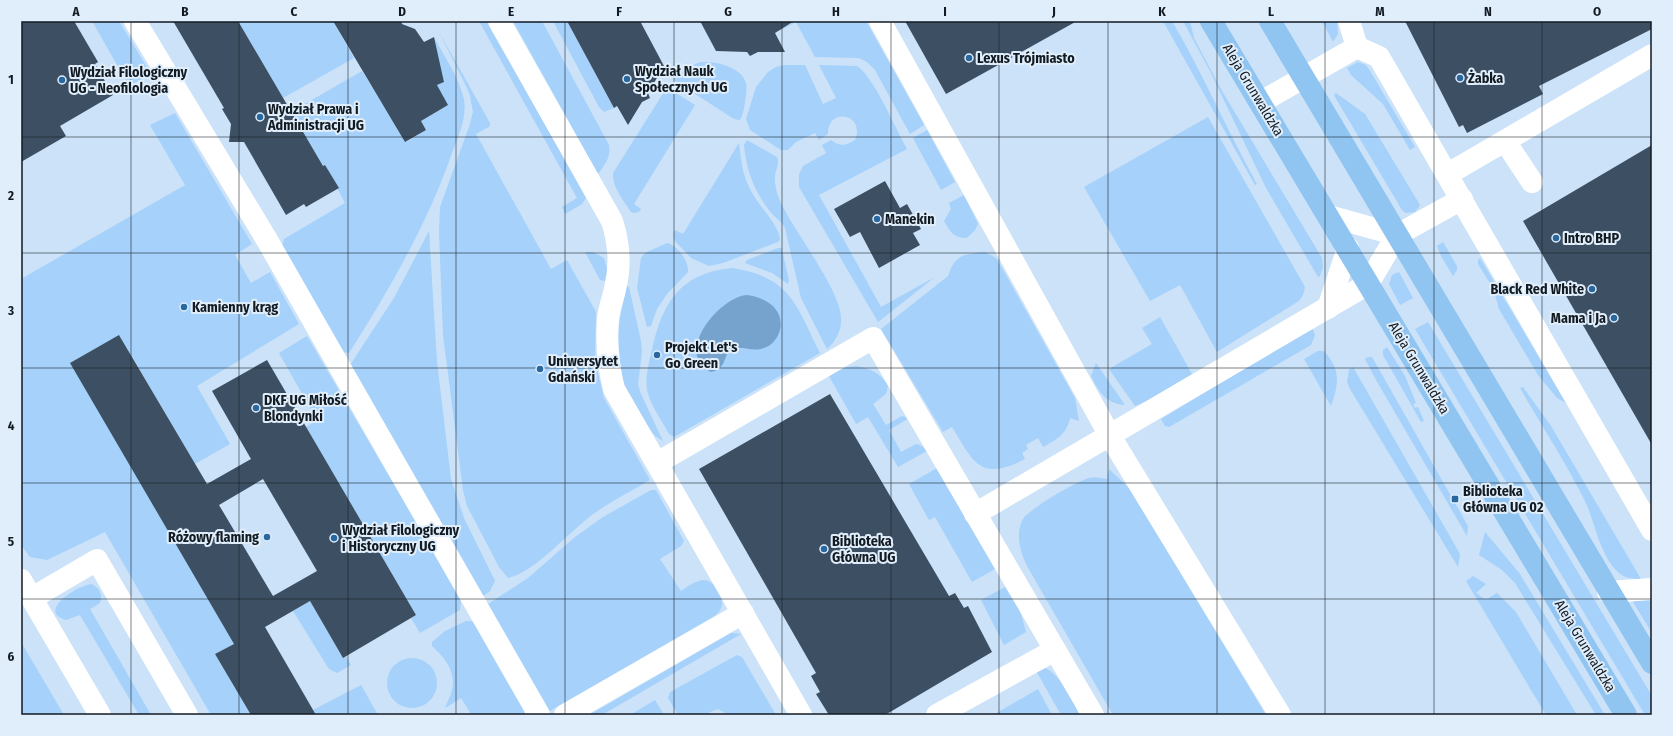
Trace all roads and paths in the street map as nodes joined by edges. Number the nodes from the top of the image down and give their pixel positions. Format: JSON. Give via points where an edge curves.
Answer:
{"nodes":[{"id":1,"x":135,"y":21,"type":"edge"},
{"id":2,"x":499,"y":21,"type":"edge"},
{"id":3,"x":880,"y":21,"type":"edge"},
{"id":4,"x":1212,"y":21,"type":"edge"},
{"id":5,"x":1270,"y":21,"type":"edge"},
{"id":6,"x":1349,"y":21,"type":"edge"},
{"id":7,"x":1357,"y":47,"type":"junction"},
{"id":8,"x":1652,"y":56,"type":"edge"},
{"id":9,"x":1304,"y":77,"type":"junction"},
{"id":10,"x":1261,"y":102,"type":"junction"},
{"id":11,"x":1505,"y":141,"type":"junction"},
{"id":12,"x":1448,"y":174,"type":"junction"},
{"id":13,"x":1532,"y":182,"type":"dead end"},
{"id":14,"x":1462,"y":199,"type":"junction"},
{"id":15,"x":1329,"y":216,"type":"junction"},
{"id":16,"x":1397,"y":234,"type":"junction"},
{"id":17,"x":1348,"y":248,"type":"junction"},
{"id":18,"x":1368,"y":284,"type":"junction"},
{"id":19,"x":1328,"y":308,"type":"junction"},
{"id":20,"x":1110,"y":436,"type":"junction"},
{"id":21,"x":657,"y":463,"type":"junction"},
{"id":22,"x":976,"y":514,"type":"junction"},
{"id":23,"x":1652,"y":530,"type":"edge"},
{"id":24,"x":26,"y":589,"type":"edge"},
{"id":25,"x":1652,"y":589,"type":"edge"},
{"id":26,"x":1608,"y":592,"type":"junction"},
{"id":27,"x":743,"y":613,"type":"junction"},
{"id":28,"x":1054,"y":650,"type":"junction"},
{"id":29,"x":1652,"y":663,"type":"edge"},
{"id":30,"x":100,"y":715,"type":"edge"},
{"id":31,"x":186,"y":715,"type":"edge"},
{"id":32,"x":539,"y":715,"type":"edge"},
{"id":33,"x":565,"y":715,"type":"edge"},
{"id":34,"x":801,"y":715,"type":"edge"},
{"id":35,"x":938,"y":715,"type":"edge"},
{"id":36,"x":1093,"y":715,"type":"edge"},
{"id":37,"x":1280,"y":715,"type":"edge"},
{"id":38,"x":1626,"y":715,"type":"edge"}],
"edges":[{"from":1,"to":32,"type":"lane","via":[[264,235]]},
{"from":2,"to":21,"type":"lane","via":[[612,221],[617,238],[619,269],[608,317],[608,362],[614,389]]},
{"from":3,"to":20,"type":"lane"},
{"from":4,"to":10,"type":"main road","name":"Aleja Grunwaldzka"},
{"from":5,"to":9,"type":"main road"},
{"from":6,"to":7,"type":"lane"},
{"from":7,"to":9,"type":"lane"},
{"from":7,"to":12,"type":"lane","via":[[1380,57]]},
{"from":8,"to":11,"type":"lane"},
{"from":9,"to":10,"type":"lane"},
{"from":9,"to":16,"type":"main road"},
{"from":10,"to":15,"type":"main road","name":"Aleja Grunwaldzka"},
{"from":11,"to":12,"type":"lane"},
{"from":11,"to":13,"type":"lane"},
{"from":12,"to":14,"type":"lane"},
{"from":14,"to":16,"type":"lane"},
{"from":14,"to":23,"type":"lane"},
{"from":15,"to":16,"type":"lane"},
{"from":15,"to":17,"type":"main road","name":"Aleja Grunwaldzka"},
{"from":16,"to":18,"type":"lane"},
{"from":16,"to":26,"type":"main road"},
{"from":17,"to":18,"type":"main road","name":"Aleja Grunwaldzka"},
{"from":17,"to":19,"type":"lane"},
{"from":18,"to":19,"type":"lane"},
{"from":18,"to":38,"type":"main road","name":"Aleja Grunwaldzka"},
{"from":19,"to":20,"type":"lane"},
{"from":20,"to":22,"type":"lane"},
{"from":20,"to":37,"type":"lane"},
{"from":21,"to":22,"type":"lane","via":[[873,338]]},
{"from":21,"to":27,"type":"lane"},
{"from":22,"to":28,"type":"lane"},
{"from":24,"to":30,"type":"lane"},
{"from":24,"to":31,"type":"lane","via":[[97,560]]},
{"from":25,"to":26,"type":"lane"},
{"from":26,"to":29,"type":"main road"},
{"from":27,"to":33,"type":"lane"},
{"from":27,"to":34,"type":"lane"},
{"from":28,"to":35,"type":"lane"},
{"from":28,"to":36,"type":"lane"}]}
